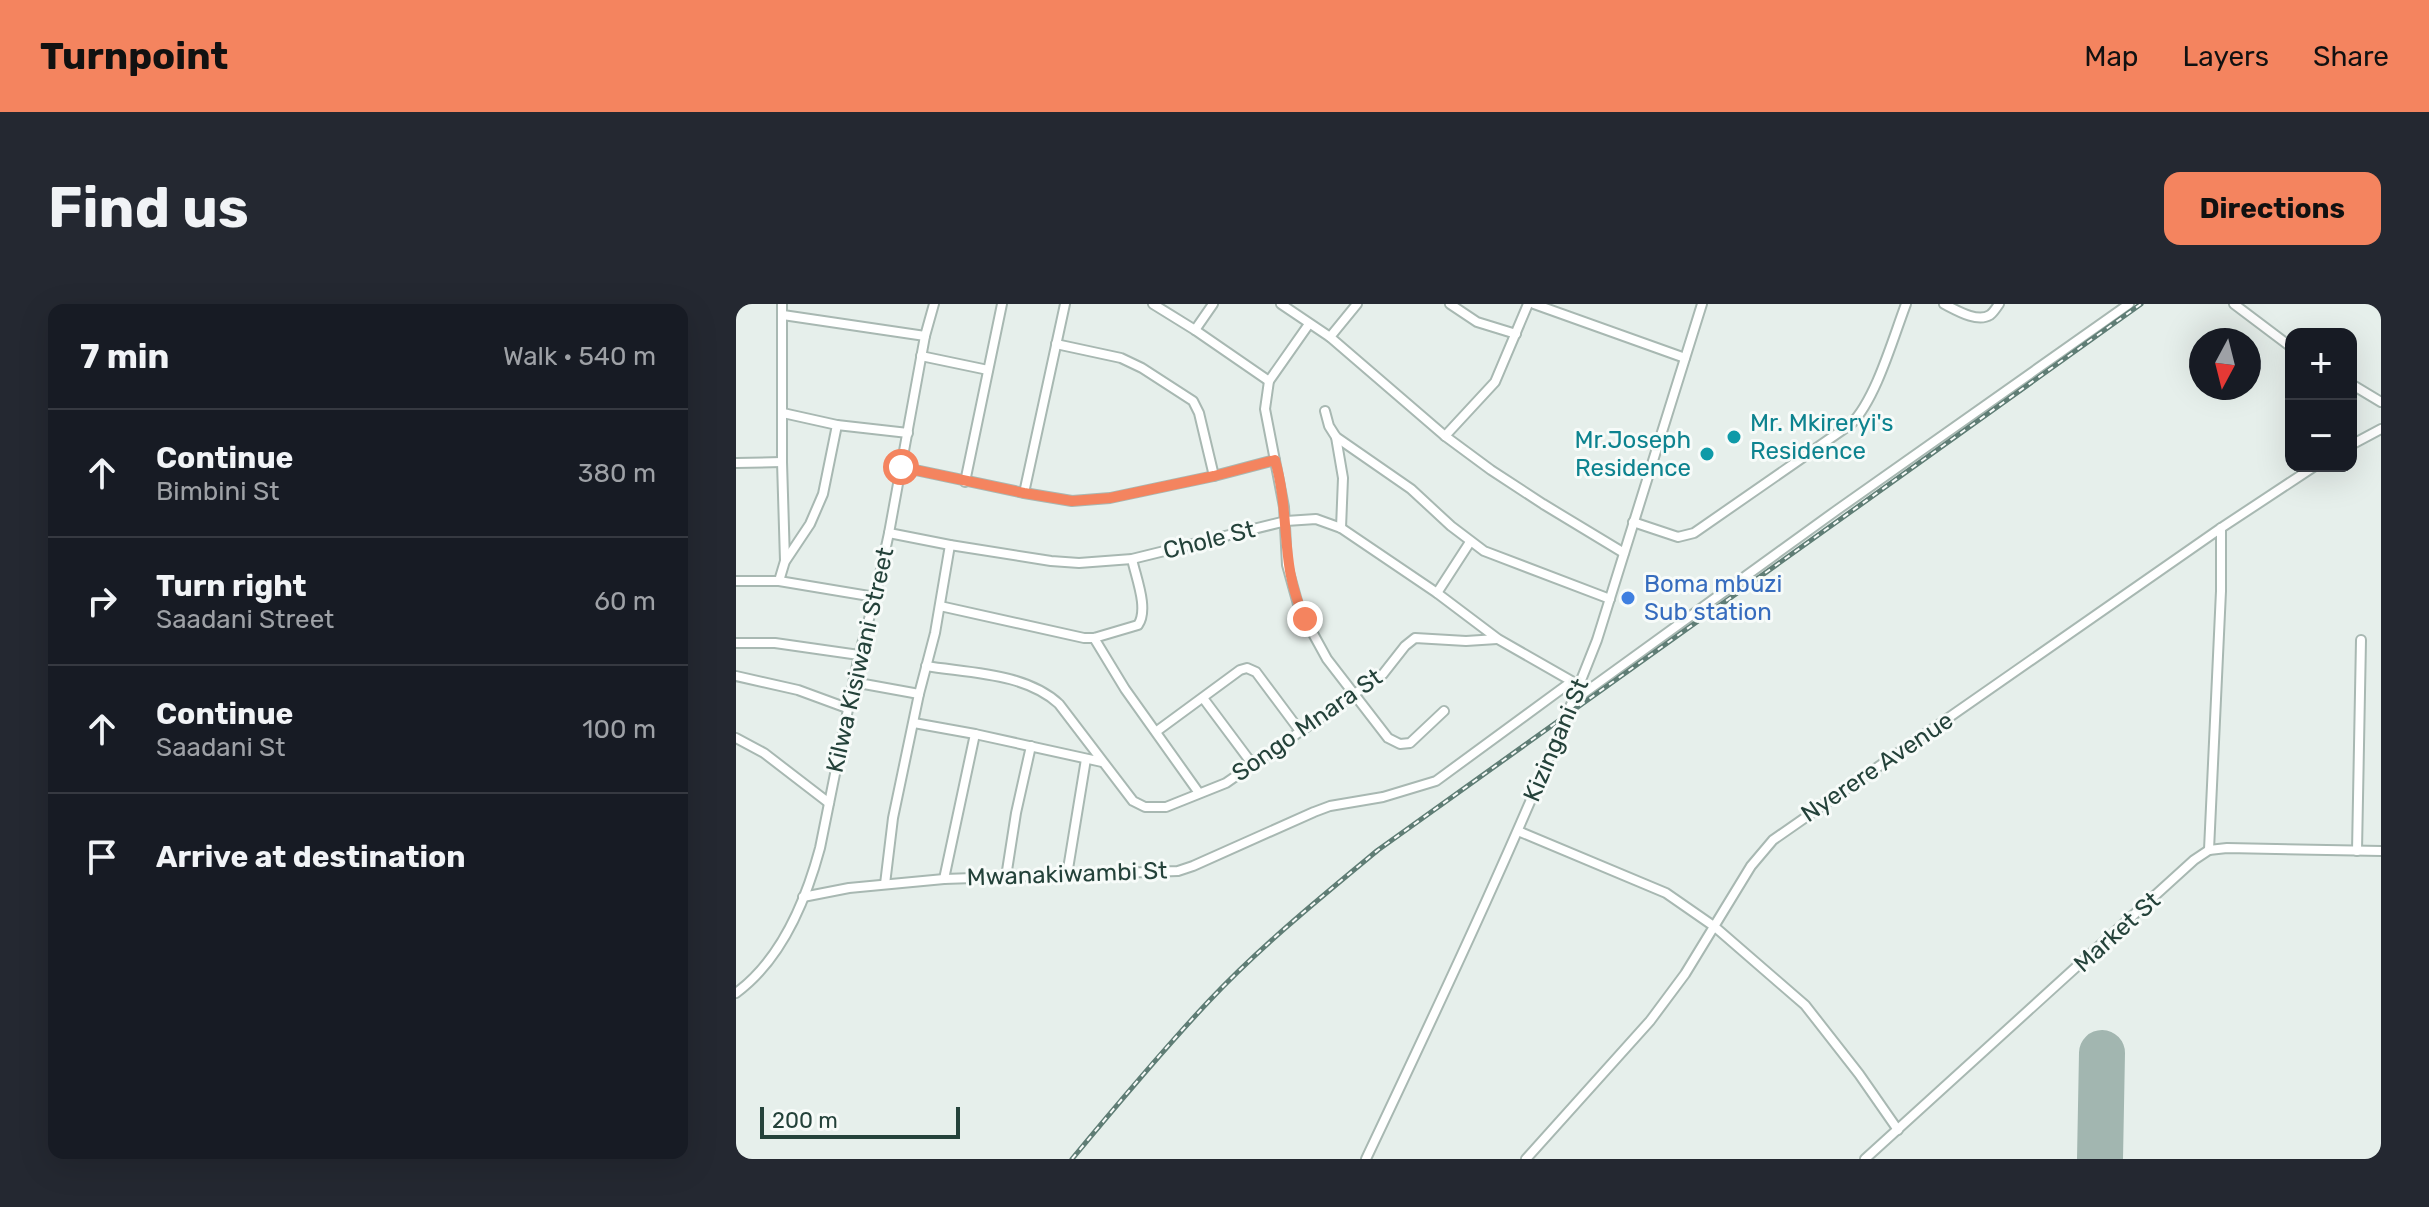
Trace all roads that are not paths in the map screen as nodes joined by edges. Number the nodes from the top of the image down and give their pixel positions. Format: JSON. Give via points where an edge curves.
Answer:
{"nodes":[{"id":1,"x":782,"y":304,"type":"edge"},
{"id":2,"x":934,"y":304,"type":"edge"},
{"id":3,"x":1002,"y":304,"type":"edge"},
{"id":4,"x":1065,"y":304,"type":"edge"},
{"id":5,"x":1153,"y":304,"type":"edge"},
{"id":6,"x":1213,"y":304,"type":"edge"},
{"id":7,"x":1281,"y":304,"type":"edge"},
{"id":8,"x":1357,"y":304,"type":"edge"},
{"id":9,"x":1450,"y":304,"type":"edge"},
{"id":10,"x":1531,"y":304,"type":"edge"},
{"id":11,"x":1702,"y":304,"type":"edge"},
{"id":12,"x":1906,"y":304,"type":"edge"},
{"id":13,"x":1944,"y":304,"type":"edge"},
{"id":14,"x":1999,"y":304,"type":"edge"},
{"id":15,"x":2129,"y":304,"type":"edge"},
{"id":16,"x":2234,"y":304,"type":"edge"},
{"id":17,"x":783,"y":315,"type":"junction"},
{"id":18,"x":1309,"y":324,"type":"junction"},
{"id":19,"x":1195,"y":330,"type":"junction"},
{"id":20,"x":1516,"y":334,"type":"junction"},
{"id":21,"x":925,"y":336,"type":"junction"},
{"id":22,"x":1330,"y":337,"type":"junction"},
{"id":23,"x":2285,"y":342,"type":"edge"},
{"id":24,"x":1056,"y":344,"type":"junction"},
{"id":25,"x":921,"y":356,"type":"junction"},
{"id":26,"x":1685,"y":358,"type":"junction"},
{"id":27,"x":988,"y":370,"type":"junction"},
{"id":28,"x":1269,"y":381,"type":"junction"},
{"id":29,"x":2357,"y":388,"type":"edge"},
{"id":30,"x":2381,"y":402,"type":"edge"},
{"id":31,"x":1325,"y":411,"type":"dead end"},
{"id":32,"x":783,"y":413,"type":"junction"},
{"id":33,"x":837,"y":425,"type":"junction"},
{"id":34,"x":2381,"y":429,"type":"edge"},
{"id":35,"x":908,"y":433,"type":"junction"},
{"id":36,"x":1445,"y":436,"type":"junction"},
{"id":37,"x":1336,"y":437,"type":"junction"},
{"id":38,"x":2357,"y":442,"type":"edge"},
{"id":39,"x":1275,"y":460,"type":"junction"},
{"id":40,"x":782,"y":462,"type":"junction"},
{"id":41,"x":736,"y":463,"type":"edge"},
{"id":42,"x":901,"y":467,"type":"junction"},
{"id":43,"x":2306,"y":472,"type":"edge"},
{"id":44,"x":1214,"y":476,"type":"junction"},
{"id":45,"x":965,"y":482,"type":"junction"},
{"id":46,"x":1024,"y":493,"type":"junction"},
{"id":47,"x":1286,"y":521,"type":"junction"},
{"id":48,"x":1633,"y":522,"type":"junction"},
{"id":49,"x":1341,"y":528,"type":"junction"},
{"id":50,"x":2221,"y":528,"type":"junction"},
{"id":51,"x":889,"y":533,"type":"junction"},
{"id":52,"x":1470,"y":542,"type":"junction"},
{"id":53,"x":950,"y":545,"type":"junction"},
{"id":54,"x":1624,"y":553,"type":"junction"},
{"id":55,"x":1132,"y":559,"type":"junction"},
{"id":56,"x":785,"y":561,"type":"junction"},
{"id":57,"x":736,"y":581,"type":"edge"},
{"id":58,"x":779,"y":581,"type":"junction"},
{"id":59,"x":1437,"y":593,"type":"junction"},
{"id":60,"x":875,"y":597,"type":"junction"},
{"id":61,"x":1610,"y":599,"type":"junction"},
{"id":62,"x":940,"y":606,"type":"junction"},
{"id":63,"x":1094,"y":638,"type":"junction"},
{"id":64,"x":1498,"y":639,"type":"junction"},
{"id":65,"x":2361,"y":640,"type":"dead end"},
{"id":66,"x":736,"y":643,"type":"edge"},
{"id":67,"x":859,"y":655,"type":"junction"},
{"id":68,"x":926,"y":666,"type":"junction"},
{"id":69,"x":736,"y":676,"type":"edge"},
{"id":70,"x":853,"y":682,"type":"junction"},
{"id":71,"x":1575,"y":683,"type":"junction"},
{"id":72,"x":919,"y":694,"type":"junction"},
{"id":73,"x":1353,"y":694,"type":"junction"},
{"id":74,"x":1203,"y":698,"type":"junction"},
{"id":75,"x":1573,"y":701,"type":"junction"},
{"id":76,"x":847,"y":708,"type":"junction"},
{"id":77,"x":1444,"y":711,"type":"dead end"},
{"id":78,"x":914,"y":723,"type":"junction"},
{"id":79,"x":1157,"y":731,"type":"junction"},
{"id":80,"x":1300,"y":731,"type":"junction"},
{"id":81,"x":975,"y":734,"type":"junction"},
{"id":82,"x":736,"y":738,"type":"edge"},
{"id":83,"x":1031,"y":746,"type":"junction"},
{"id":84,"x":1086,"y":759,"type":"junction"},
{"id":85,"x":1103,"y":762,"type":"junction"},
{"id":86,"x":1253,"y":765,"type":"junction"},
{"id":87,"x":1199,"y":793,"type":"junction"},
{"id":88,"x":829,"y":803,"type":"junction"},
{"id":89,"x":1518,"y":831,"type":"junction"},
{"id":90,"x":2209,"y":850,"type":"junction"},
{"id":91,"x":2357,"y":851,"type":"junction"},
{"id":92,"x":2381,"y":851,"type":"edge"},
{"id":93,"x":1067,"y":875,"type":"junction"},
{"id":94,"x":1006,"y":877,"type":"junction"},
{"id":95,"x":944,"y":879,"type":"junction"},
{"id":96,"x":885,"y":884,"type":"junction"},
{"id":97,"x":803,"y":897,"type":"junction"},
{"id":98,"x":1715,"y":927,"type":"junction"},
{"id":99,"x":736,"y":993,"type":"edge"},
{"id":100,"x":1898,"y":1130,"type":"junction"},
{"id":101,"x":1366,"y":1159,"type":"edge"},
{"id":102,"x":1526,"y":1159,"type":"edge"},
{"id":103,"x":1865,"y":1159,"type":"edge"}],
"edges":[{"from":1,"to":17,"type":"street"},
{"from":2,"to":21,"type":"street","name":"Kilwa Kisiwani Street"},
{"from":3,"to":27,"type":"street"},
{"from":4,"to":24,"type":"street"},
{"from":5,"to":19,"type":"street"},
{"from":6,"to":19,"type":"street"},
{"from":7,"to":18,"type":"street"},
{"from":8,"to":22,"type":"street"},
{"from":9,"to":20,"type":"street","via":[[1477,322]]},
{"from":10,"to":20,"type":"street"},
{"from":10,"to":26,"type":"street"},
{"from":11,"to":26,"type":"street","name":"Kizingani St"},
{"from":12,"to":48,"type":"street","via":[[1864,409],[1851,424],[1694,533],[1678,537]]},
{"from":13,"to":14,"type":"street","via":[[1980,317]]},
{"from":15,"to":75,"type":"street"},
{"from":16,"to":23,"type":"street"},
{"from":17,"to":21,"type":"street"},
{"from":17,"to":32,"type":"street"},
{"from":18,"to":22,"type":"street"},
{"from":18,"to":28,"type":"street"},
{"from":19,"to":28,"type":"street"},
{"from":20,"to":36,"type":"street","via":[[1495,382]]},
{"from":21,"to":25,"type":"street","name":"Kilwa Kisiwani Street"},
{"from":22,"to":36,"type":"street"},
{"from":24,"to":44,"type":"street","via":[[1121,358],[1193,401]]},
{"from":24,"to":46,"type":"street"},
{"from":25,"to":27,"type":"street"},
{"from":25,"to":35,"type":"street","name":"Kilwa Kisiwani Street"},
{"from":26,"to":48,"type":"street","name":"Kizingani St"},
{"from":27,"to":45,"type":"street"},
{"from":28,"to":39,"type":"street","via":[[1265,409]]},
{"from":29,"to":30,"type":"street"},
{"from":31,"to":37,"type":"street"},
{"from":32,"to":33,"type":"street"},
{"from":32,"to":40,"type":"street"},
{"from":33,"to":35,"type":"street"},
{"from":33,"to":56,"type":"street","via":[[823,494]]},
{"from":34,"to":38,"type":"street"},
{"from":35,"to":42,"type":"street","name":"Kilwa Kisiwani Street"},
{"from":36,"to":54,"type":"street"},
{"from":37,"to":49,"type":"street","via":[[1343,478]]},
{"from":37,"to":52,"type":"street","via":[[1411,489]]},
{"from":39,"to":44,"type":"street"},
{"from":39,"to":47,"type":"street"},
{"from":40,"to":41,"type":"street"},
{"from":40,"to":56,"type":"street"},
{"from":42,"to":45,"type":"street"},
{"from":42,"to":51,"type":"street","name":"Kilwa Kisiwani Street"},
{"from":43,"to":50,"type":"street","name":"Nyerere Avenue"},
{"from":44,"to":46,"type":"street","via":[[1098,499],[1072,501]]},
{"from":45,"to":46,"type":"street"},
{"from":47,"to":49,"type":"street","name":"Chole St","via":[[1316,519]]},
{"from":47,"to":55,"type":"street","name":"Chole St"},
{"from":47,"to":73,"type":"street","via":[[1287,565],[1299,608]]},
{"from":48,"to":54,"type":"street","name":"Kizingani St"},
{"from":49,"to":59,"type":"street","name":"Chole St"},
{"from":50,"to":90,"type":"street"},
{"from":50,"to":98,"type":"street","name":"Nyerere Avenue","via":[[1773,840]]},
{"from":51,"to":53,"type":"street","name":"Chole St"},
{"from":51,"to":60,"type":"street","name":"Kilwa Kisiwani Street"},
{"from":52,"to":59,"type":"street"},
{"from":52,"to":61,"type":"street"},
{"from":53,"to":55,"type":"street","name":"Chole St","via":[[1051,561]]},
{"from":53,"to":62,"type":"street"},
{"from":54,"to":61,"type":"street","name":"Kizingani St"},
{"from":55,"to":63,"type":"street","via":[[1141,619],[1138,625]]},
{"from":56,"to":58,"type":"street"},
{"from":57,"to":58,"type":"street"},
{"from":58,"to":60,"type":"street"},
{"from":59,"to":64,"type":"street","name":"Chole St"},
{"from":60,"to":67,"type":"street","name":"Kilwa Kisiwani Street"},
{"from":61,"to":71,"type":"street","name":"Kizingani St"},
{"from":62,"to":63,"type":"street"},
{"from":62,"to":68,"type":"street"},
{"from":63,"to":79,"type":"street"},
{"from":64,"to":71,"type":"street","name":"Chole St"},
{"from":64,"to":73,"type":"street","name":"Songo Mnara St","via":[[1415,638],[1383,674]]},
{"from":65,"to":91,"type":"street"},
{"from":66,"to":67,"type":"street"},
{"from":67,"to":70,"type":"street","name":"Kilwa Kisiwani Street"},
{"from":68,"to":72,"type":"street"},
{"from":68,"to":85,"type":"street","name":"Songo Mnara St","via":[[1038,688],[1059,704]]},
{"from":69,"to":76,"type":"street"},
{"from":70,"to":72,"type":"street"},
{"from":70,"to":76,"type":"street","name":"Kilwa Kisiwani Street"},
{"from":71,"to":75,"type":"street","name":"Kizingani St"},
{"from":71,"to":93,"type":"street","name":"Mwanakiwambi St","via":[[1436,781],[1330,806],[1178,871]]},
{"from":72,"to":78,"type":"street"},
{"from":73,"to":77,"type":"street","via":[[1388,738],[1405,745]]},
{"from":73,"to":80,"type":"street","name":"Songo Mnara St"},
{"from":74,"to":79,"type":"street"},
{"from":74,"to":80,"type":"street","via":[[1247,668],[1256,672]]},
{"from":74,"to":86,"type":"street"},
{"from":75,"to":89,"type":"street","name":"Kizingani St"},
{"from":76,"to":88,"type":"street","name":"Kilwa Kisiwani Street"},
{"from":78,"to":81,"type":"street"},
{"from":78,"to":96,"type":"street"},
{"from":79,"to":87,"type":"street"},
{"from":80,"to":86,"type":"street","name":"Songo Mnara St"},
{"from":81,"to":83,"type":"street"},
{"from":81,"to":95,"type":"street"},
{"from":82,"to":88,"type":"street"},
{"from":83,"to":84,"type":"street"},
{"from":83,"to":94,"type":"street"},
{"from":84,"to":85,"type":"street"},
{"from":84,"to":93,"type":"street"},
{"from":85,"to":87,"type":"street","name":"Songo Mnara St","via":[[1139,805],[1166,807]]},
{"from":86,"to":87,"type":"street","name":"Songo Mnara St"},
{"from":88,"to":97,"type":"street","name":"Kilwa Kisiwani Street"},
{"from":89,"to":98,"type":"street","via":[[1666,893]]},
{"from":89,"to":101,"type":"street","name":"Kizingani St"},
{"from":90,"to":91,"type":"street"},
{"from":90,"to":100,"type":"street","name":"Market St"},
{"from":91,"to":92,"type":"street"},
{"from":93,"to":94,"type":"street","name":"Mwanakiwambi St"},
{"from":94,"to":95,"type":"street","name":"Mwanakiwambi St"},
{"from":95,"to":96,"type":"street","name":"Mwanakiwambi St"},
{"from":96,"to":97,"type":"street","name":"Mwanakiwambi St"},
{"from":97,"to":99,"type":"street","name":"Kilwa Kisiwani Street","via":[[776,948]]},
{"from":98,"to":100,"type":"street","via":[[1805,1005]]},
{"from":98,"to":102,"type":"street","name":"Nyerere Avenue","via":[[1650,1021]]},
{"from":100,"to":103,"type":"street","name":"Market St"}]}
